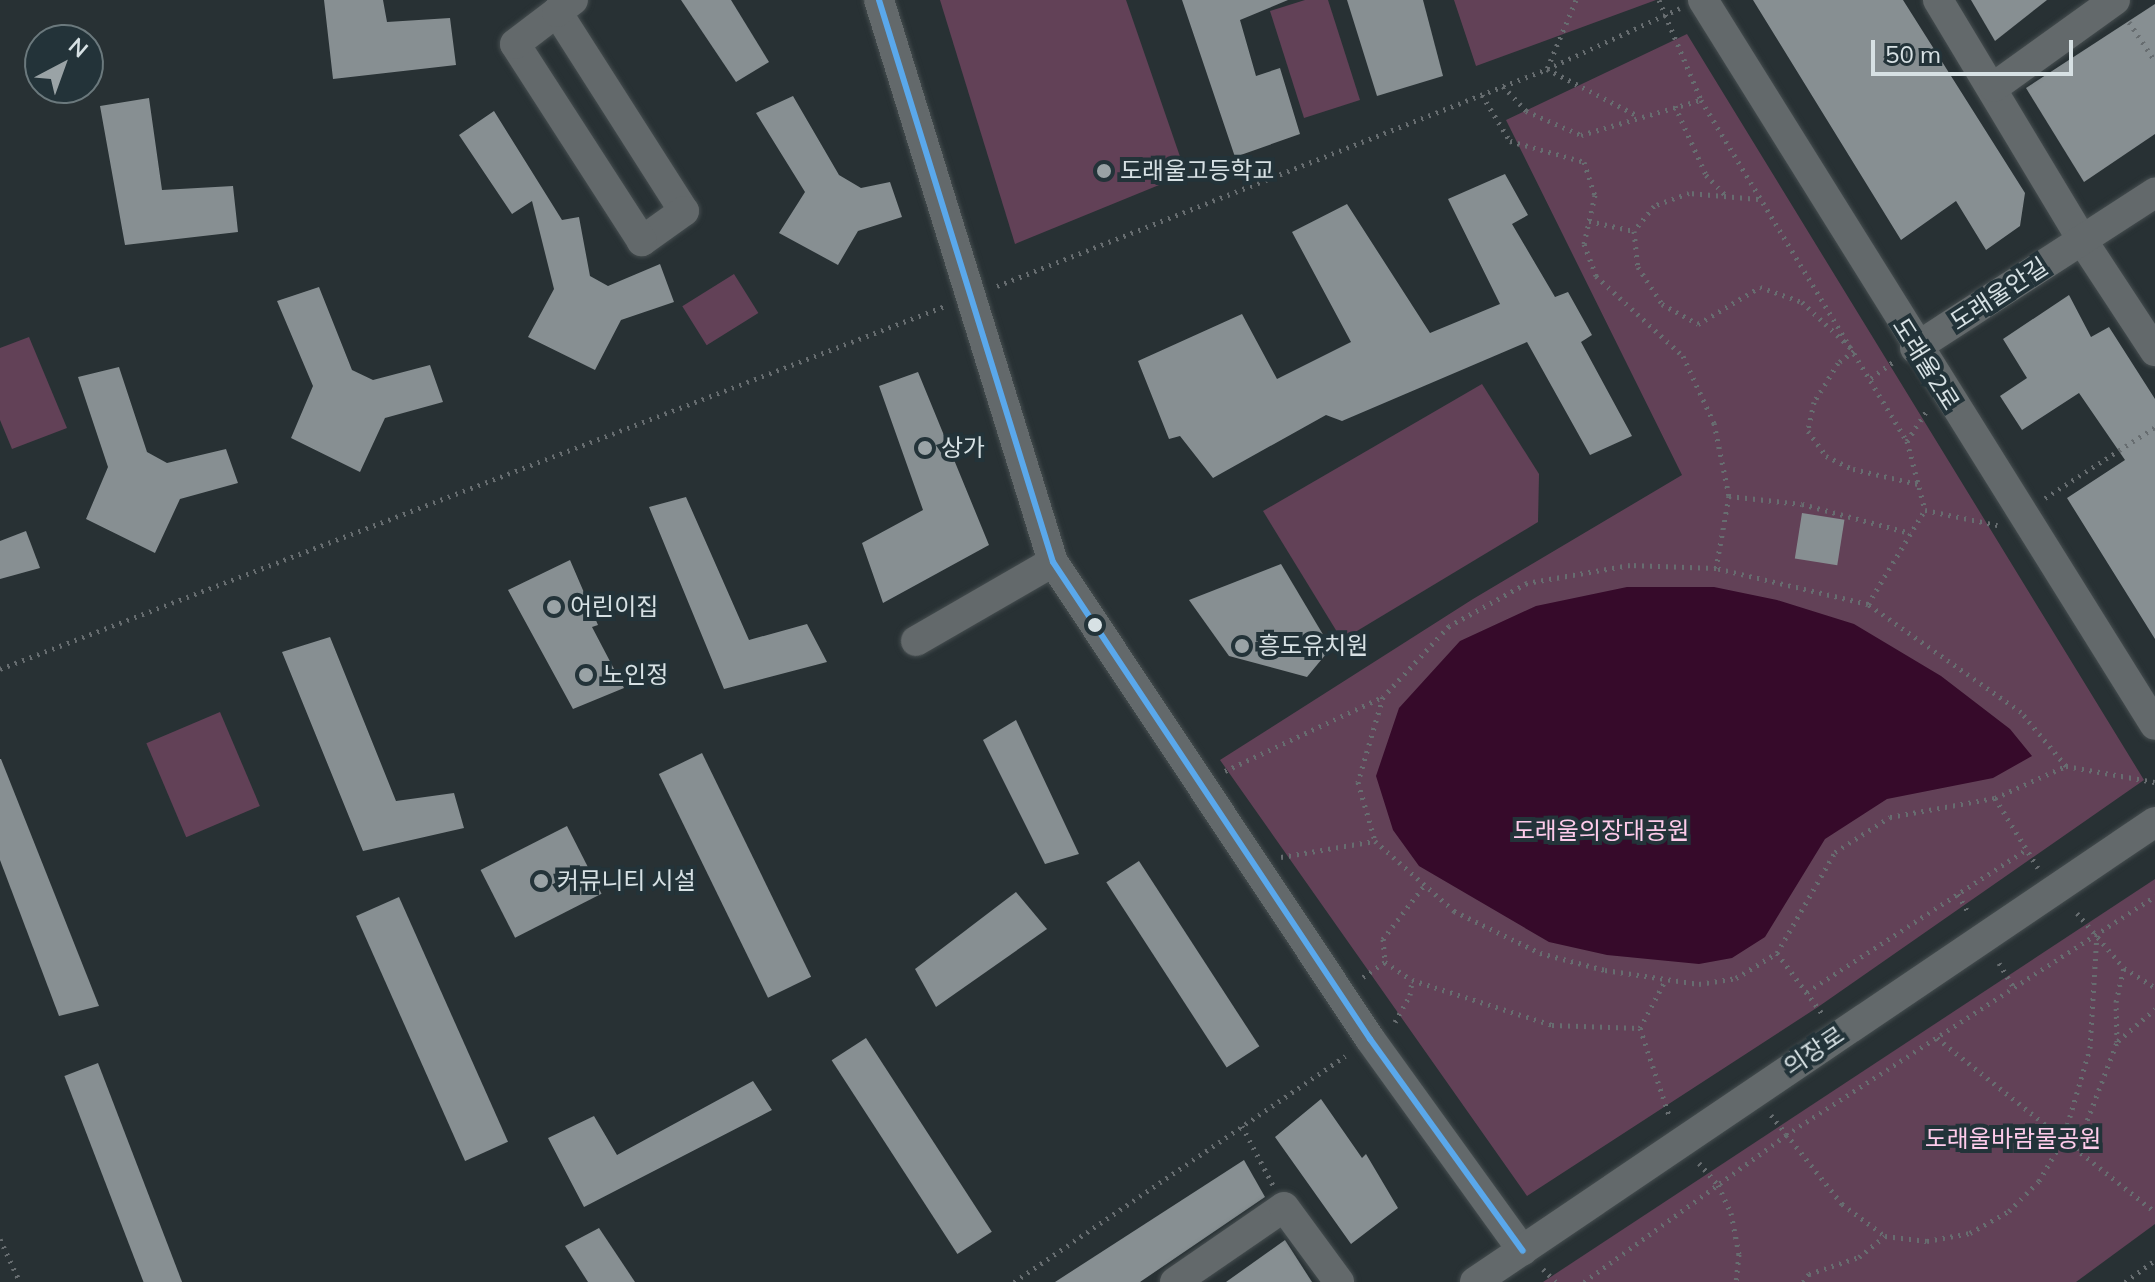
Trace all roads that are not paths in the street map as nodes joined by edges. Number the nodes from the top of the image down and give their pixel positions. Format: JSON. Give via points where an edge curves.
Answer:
{"nodes":[{"id":1,"x":879,"y":0,"type":"edge"},
{"id":2,"x":1938,"y":0,"type":"edge"},
{"id":3,"x":1692,"y":4,"type":"edge"},
{"id":4,"x":565,"y":6,"type":"edge"},
{"id":5,"x":2122,"y":11,"type":"edge"},
{"id":6,"x":1994,"y":87,"type":"junction"},
{"id":7,"x":2155,"y":193,"type":"edge"},
{"id":8,"x":2082,"y":240,"type":"junction"},
{"id":9,"x":2155,"y":351,"type":"edge"},
{"id":10,"x":1905,"y":354,"type":"junction"},
{"id":11,"x":1053,"y":562,"type":"junction"},
{"id":12,"x":916,"y":641,"type":"dead end"},
{"id":13,"x":2155,"y":725,"type":"edge"},
{"id":14,"x":2155,"y":822,"type":"edge"},
{"id":15,"x":1533,"y":1260,"type":"junction"},
{"id":16,"x":1175,"y":1282,"type":"edge"},
{"id":17,"x":1339,"y":1282,"type":"edge"},
{"id":18,"x":1475,"y":1282,"type":"edge"}],
"edges":[{"from":1,"to":11,"type":"street"},
{"from":2,"to":6,"type":"street"},
{"from":3,"to":10,"type":"street","name":"도래울2로"},
{"from":4,"to":4,"type":"street","via":[[515,44],[642,241],[684,211]]},
{"from":5,"to":6,"type":"street"},
{"from":6,"to":8,"type":"street"},
{"from":7,"to":8,"type":"street","name":"도래울안길"},
{"from":8,"to":9,"type":"street"},
{"from":8,"to":10,"type":"street","name":"도래울안길"},
{"from":10,"to":13,"type":"street","name":"도래울2로"},
{"from":11,"to":12,"type":"street"},
{"from":11,"to":15,"type":"street","via":[[1361,1026]]},
{"from":14,"to":15,"type":"street","name":"의장로"},
{"from":15,"to":18,"type":"street","name":"의장로"},
{"from":16,"to":17,"type":"street","via":[[1284,1207]]}]}
